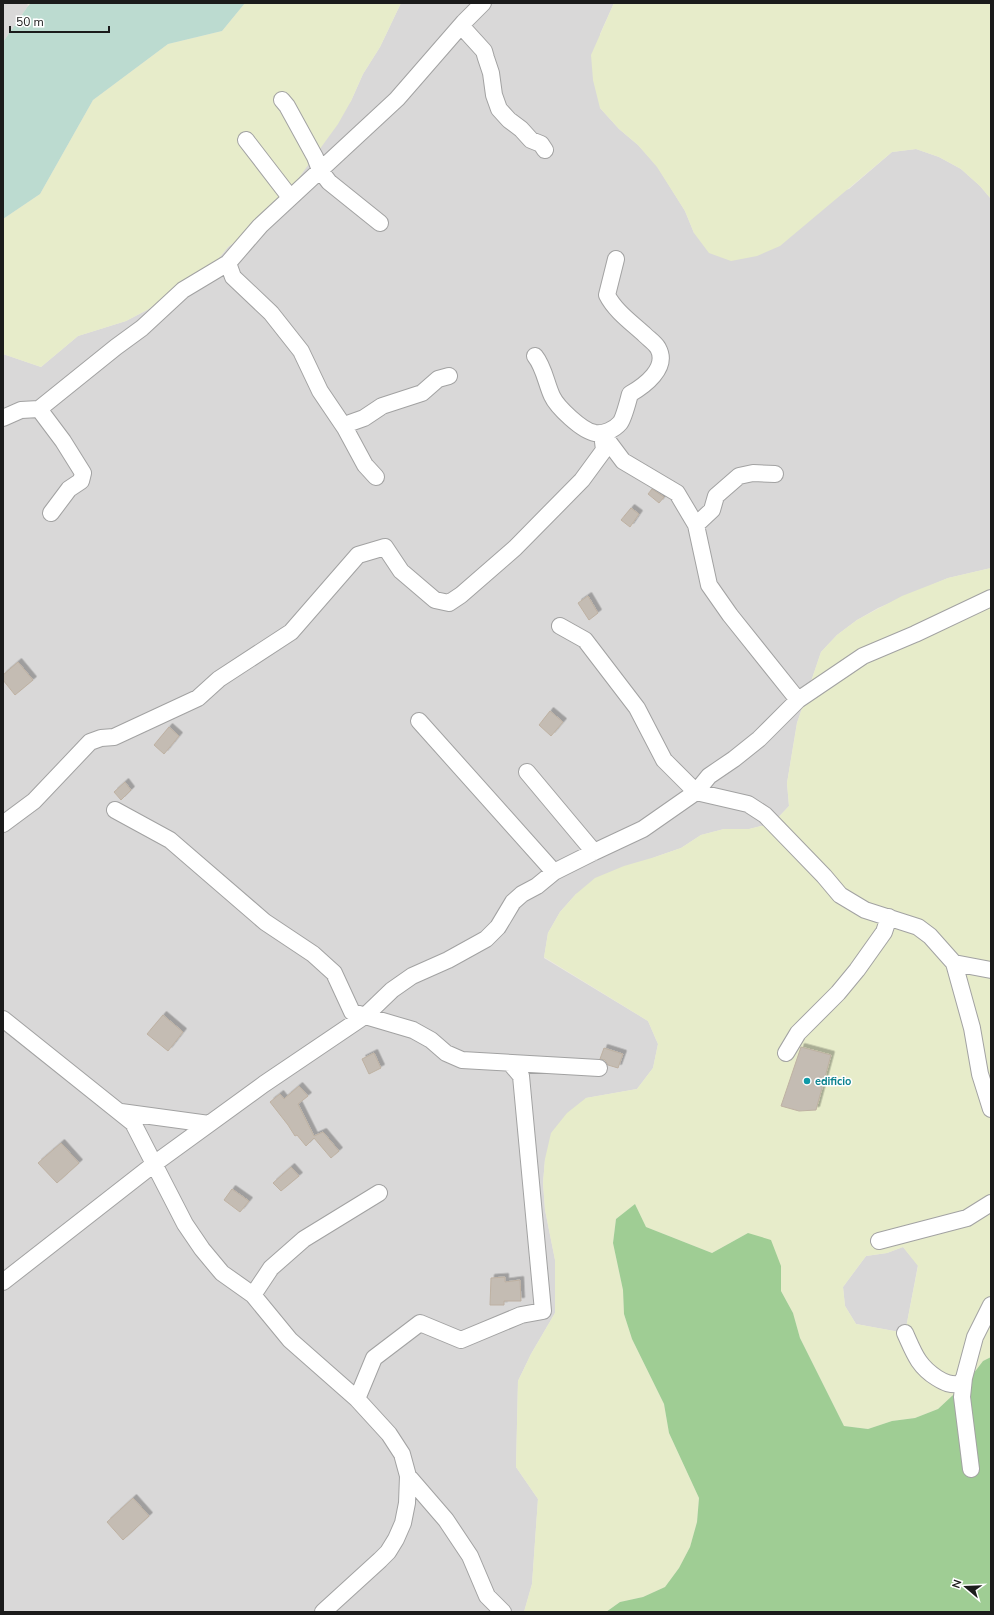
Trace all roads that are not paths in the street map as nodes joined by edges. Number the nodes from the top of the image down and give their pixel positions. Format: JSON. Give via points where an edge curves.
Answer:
{"nodes":[{"id":1,"x":483,"y":3,"type":"edge"},
{"id":2,"x":464,"y":22,"type":"junction"},
{"id":3,"x":282,"y":100,"type":"dead end"},
{"id":4,"x":246,"y":140,"type":"dead end"},
{"id":5,"x":545,"y":150,"type":"dead end"},
{"id":6,"x":320,"y":170,"type":"junction"},
{"id":7,"x":292,"y":196,"type":"junction"},
{"id":8,"x":380,"y":223,"type":"dead end"},
{"id":9,"x":616,"y":259,"type":"dead end"},
{"id":10,"x":228,"y":263,"type":"junction"},
{"id":11,"x":535,"y":356,"type":"dead end"},
{"id":12,"x":449,"y":376,"type":"dead end"},
{"id":13,"x":39,"y":409,"type":"junction"},
{"id":14,"x":3,"y":418,"type":"edge"},
{"id":15,"x":345,"y":428,"type":"junction"},
{"id":16,"x":602,"y":432,"type":"junction"},
{"id":17,"x":774,"y":474,"type":"dead end"},
{"id":18,"x":376,"y":477,"type":"dead end"},
{"id":19,"x":51,"y":513,"type":"dead end"},
{"id":20,"x":696,"y":525,"type":"junction"},
{"id":21,"x":991,"y":598,"type":"edge"},
{"id":22,"x":560,"y":626,"type":"dead end"},
{"id":23,"x":798,"y":700,"type":"junction"},
{"id":24,"x":419,"y":721,"type":"dead end"},
{"id":25,"x":527,"y":772,"type":"dead end"},
{"id":26,"x":696,"y":792,"type":"junction"},
{"id":27,"x":115,"y":810,"type":"dead end"},
{"id":28,"x":3,"y":824,"type":"edge"},
{"id":29,"x":594,"y":852,"type":"junction"},
{"id":30,"x":554,"y":872,"type":"junction"},
{"id":31,"x":889,"y":917,"type":"junction"},
{"id":32,"x":954,"y":963,"type":"junction"},
{"id":33,"x":991,"y":970,"type":"edge"},
{"id":34,"x":366,"y":1015,"type":"junction"},
{"id":35,"x":3,"y":1019,"type":"edge"},
{"id":36,"x":786,"y":1053,"type":"dead end"},
{"id":37,"x":510,"y":1063,"type":"junction"},
{"id":38,"x":599,"y":1068,"type":"dead end"},
{"id":39,"x":991,"y":1109,"type":"edge"},
{"id":40,"x":120,"y":1112,"type":"junction"},
{"id":41,"x":209,"y":1124,"type":"junction"},
{"id":42,"x":154,"y":1164,"type":"junction"},
{"id":43,"x":379,"y":1193,"type":"dead end"},
{"id":44,"x":991,"y":1203,"type":"edge"},
{"id":45,"x":879,"y":1241,"type":"dead end"},
{"id":46,"x":3,"y":1282,"type":"edge"},
{"id":47,"x":253,"y":1295,"type":"junction"},
{"id":48,"x":991,"y":1305,"type":"edge"},
{"id":49,"x":905,"y":1333,"type":"dead end"},
{"id":50,"x":964,"y":1378,"type":"junction"},
{"id":51,"x":357,"y":1399,"type":"junction"},
{"id":52,"x":971,"y":1469,"type":"dead end"},
{"id":53,"x":408,"y":1476,"type":"junction"},
{"id":54,"x":323,"y":1612,"type":"edge"},
{"id":55,"x":503,"y":1612,"type":"edge"}],
"edges":[{"from":1,"to":2,"type":"street"},
{"from":2,"to":5,"type":"street","via":[[464,29],[484,51],[499,109]]},
{"from":2,"to":6,"type":"street","via":[[397,99]]},
{"from":3,"to":6,"type":"street","via":[[315,156]]},
{"from":4,"to":7,"type":"street","via":[[286,192]]},
{"from":6,"to":7,"type":"street"},
{"from":6,"to":8,"type":"street","via":[[329,182]]},
{"from":7,"to":10,"type":"street","via":[[260,226]]},
{"from":9,"to":16,"type":"street","via":[[607,294],[610,301],[658,349],[660,357],[653,377],[643,387],[630,394],[620,422],[609,431]]},
{"from":10,"to":13,"type":"street","via":[[183,290],[142,328]]},
{"from":10,"to":15,"type":"street","via":[[234,277],[271,313],[301,351],[320,391]]},
{"from":11,"to":16,"type":"street","via":[[540,362],[552,396],[560,408],[588,430]]},
{"from":12,"to":15,"type":"street","via":[[438,379],[422,393],[382,406]]},
{"from":13,"to":14,"type":"street","via":[[20,410]]},
{"from":13,"to":19,"type":"street","via":[[83,473],[81,481],[69,489]]},
{"from":15,"to":18,"type":"street","via":[[365,465]]},
{"from":16,"to":20,"type":"street","via":[[623,462],[677,492]]},
{"from":16,"to":28,"type":"street","via":[[604,450],[582,480],[515,548],[449,603],[435,600],[401,571],[385,547],[358,555],[292,632],[219,679],[198,698],[114,737],[90,742],[34,801]]},
{"from":17,"to":20,"type":"street","via":[[739,476],[716,496],[712,510]]},
{"from":20,"to":23,"type":"street","via":[[709,585]]},
{"from":21,"to":23,"type":"street","via":[[864,656]]},
{"from":22,"to":26,"type":"street","via":[[585,640],[637,708],[664,760]]},
{"from":23,"to":26,"type":"street","via":[[759,739],[709,776]]},
{"from":24,"to":30,"type":"street"},
{"from":25,"to":29,"type":"street"},
{"from":26,"to":29,"type":"street","via":[[643,829]]},
{"from":26,"to":31,"type":"street","via":[[748,804],[765,815],[840,896],[865,910]]},
{"from":27,"to":34,"type":"street","via":[[170,840],[265,922],[313,954],[334,973],[352,1012]]},
{"from":29,"to":30,"type":"street"},
{"from":30,"to":34,"type":"street","via":[[513,902],[498,927],[486,939],[412,976],[392,990]]},
{"from":31,"to":32,"type":"street","via":[[918,927],[930,936]]},
{"from":31,"to":36,"type":"street","via":[[884,932],[857,970],[798,1033]]},
{"from":32,"to":33,"type":"street"},
{"from":32,"to":39,"type":"street","via":[[972,1028],[980,1074]]},
{"from":34,"to":37,"type":"street","via":[[413,1030],[431,1040],[446,1053],[462,1060]]},
{"from":34,"to":41,"type":"street"},
{"from":35,"to":40,"type":"street"},
{"from":37,"to":38,"type":"street"},
{"from":37,"to":51,"type":"street","via":[[520,1076],[543,1311],[521,1314],[461,1340],[420,1324],[374,1358]]},
{"from":40,"to":41,"type":"street"},
{"from":40,"to":42,"type":"street","via":[[133,1123]]},
{"from":41,"to":42,"type":"street"},
{"from":42,"to":46,"type":"street"},
{"from":42,"to":47,"type":"street","via":[[185,1224],[202,1249],[222,1273]]},
{"from":43,"to":47,"type":"street","via":[[304,1239],[271,1268]]},
{"from":44,"to":45,"type":"street","via":[[967,1218]]},
{"from":47,"to":51,"type":"street","via":[[290,1340]]},
{"from":48,"to":50,"type":"street","via":[[975,1337]]},
{"from":49,"to":50,"type":"street","via":[[917,1361],[927,1372],[946,1384],[960,1384]]},
{"from":50,"to":52,"type":"street","via":[[962,1397]]},
{"from":51,"to":53,"type":"street","via":[[390,1434],[402,1454]]},
{"from":53,"to":54,"type":"street","via":[[403,1523],[388,1552]]},
{"from":53,"to":55,"type":"street","via":[[446,1520],[470,1556],[487,1596]]}]}
